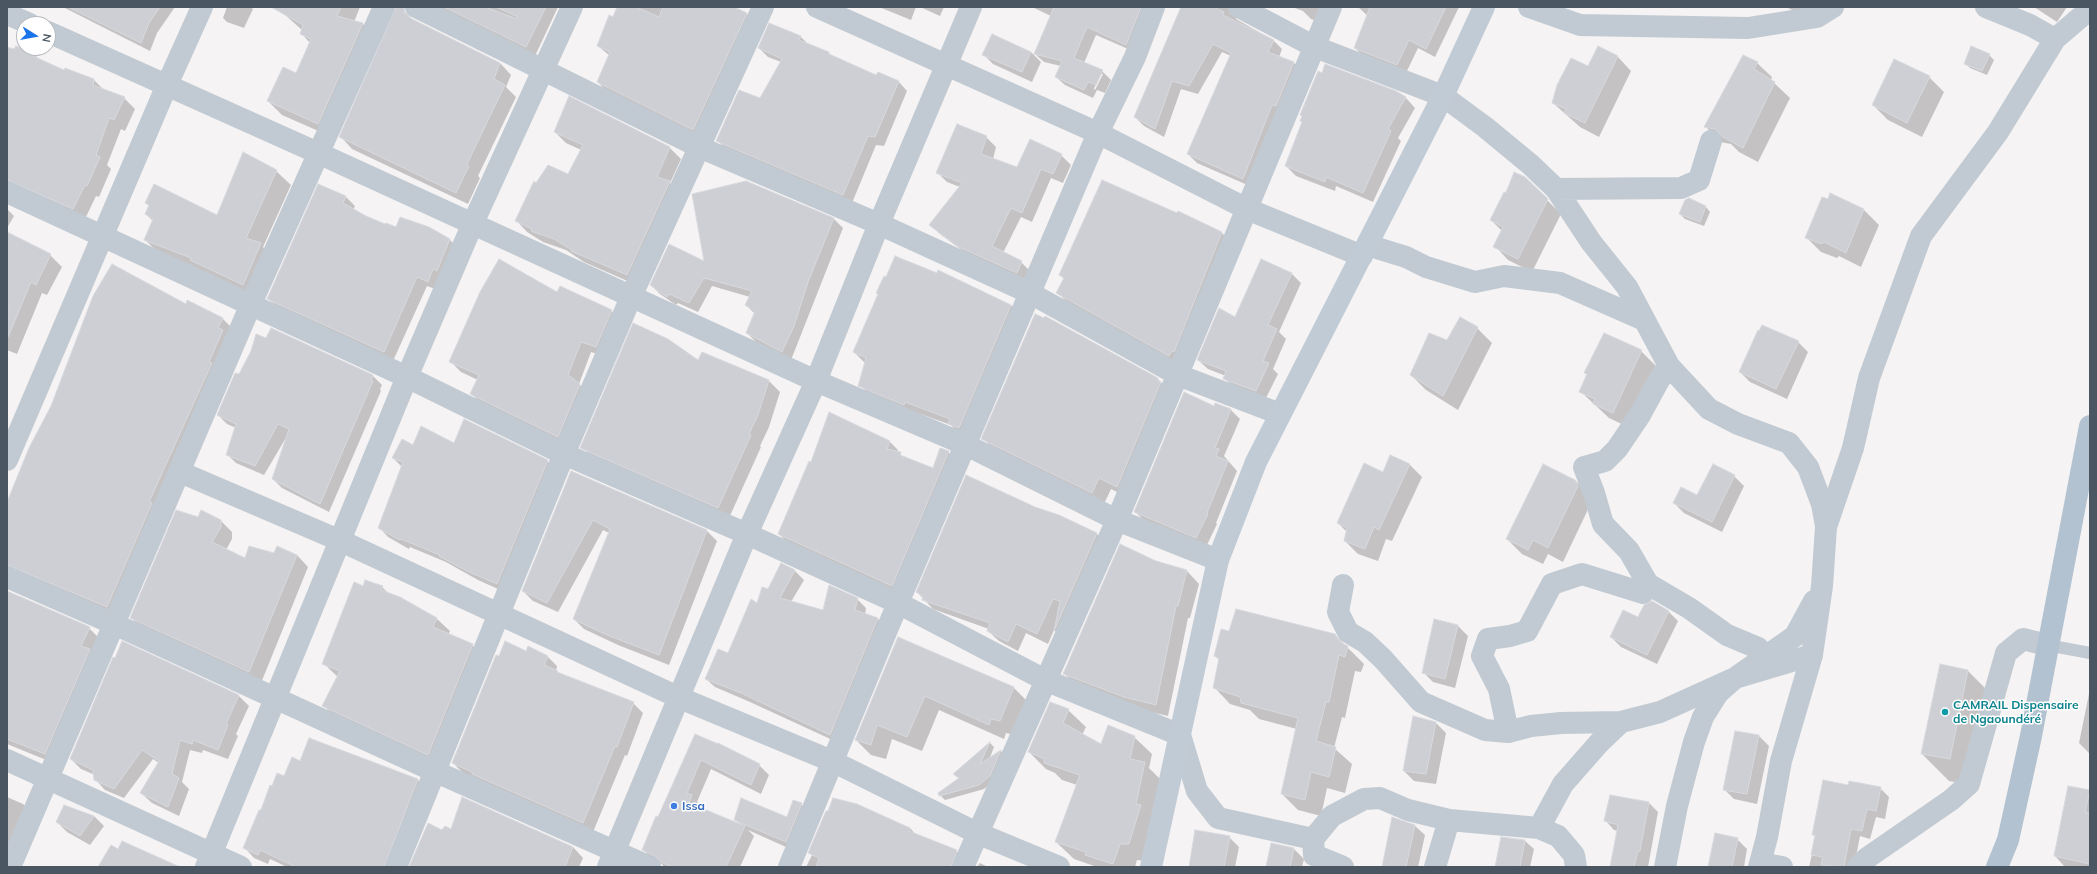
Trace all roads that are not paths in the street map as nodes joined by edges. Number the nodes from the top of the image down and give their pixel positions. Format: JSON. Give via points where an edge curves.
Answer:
{"nodes":[{"id":1,"x":202,"y":7,"type":"edge"},
{"id":2,"x":384,"y":7,"type":"edge"},
{"id":3,"x":416,"y":7,"type":"edge"},
{"id":4,"x":572,"y":7,"type":"edge"},
{"id":5,"x":764,"y":7,"type":"edge"},
{"id":6,"x":817,"y":7,"type":"edge"},
{"id":7,"x":971,"y":7,"type":"edge"},
{"id":8,"x":1154,"y":7,"type":"edge"},
{"id":9,"x":1239,"y":7,"type":"edge"},
{"id":10,"x":1331,"y":7,"type":"edge"},
{"id":11,"x":1484,"y":7,"type":"edge"},
{"id":12,"x":1529,"y":7,"type":"edge"},
{"id":13,"x":1833,"y":7,"type":"edge"},
{"id":14,"x":1986,"y":7,"type":"edge"},
{"id":15,"x":2090,"y":9,"type":"edge"},
{"id":16,"x":56,"y":36,"type":"edge"},
{"id":17,"x":2055,"y":39,"type":"junction"},
{"id":18,"x":1315,"y":47,"type":"junction"},
{"id":19,"x":946,"y":65,"type":"junction"},
{"id":20,"x":543,"y":71,"type":"junction"},
{"id":21,"x":167,"y":85,"type":"junction"},
{"id":22,"x":1443,"y":96,"type":"junction"},
{"id":23,"x":1098,"y":133,"type":"junction"},
{"id":24,"x":1712,"y":141,"type":"dead end"},
{"id":25,"x":699,"y":147,"type":"junction"},
{"id":26,"x":318,"y":153,"type":"junction"},
{"id":27,"x":1556,"y":189,"type":"junction"},
{"id":28,"x":7,"y":192,"type":"edge"},
{"id":29,"x":1247,"y":208,"type":"junction"},
{"id":30,"x":473,"y":223,"type":"junction"},
{"id":31,"x":880,"y":224,"type":"junction"},
{"id":32,"x":104,"y":236,"type":"junction"},
{"id":33,"x":1364,"y":250,"type":"junction"},
{"id":34,"x":1030,"y":293,"type":"junction"},
{"id":35,"x":631,"y":297,"type":"junction"},
{"id":36,"x":251,"y":304,"type":"junction"},
{"id":37,"x":1644,"y":320,"type":"junction"},
{"id":38,"x":1669,"y":366,"type":"junction"},
{"id":39,"x":1178,"y":375,"type":"junction"},
{"id":40,"x":407,"y":377,"type":"junction"},
{"id":41,"x":816,"y":381,"type":"junction"},
{"id":42,"x":1280,"y":414,"type":"junction"},
{"id":43,"x":2090,"y":426,"type":"edge"},
{"id":44,"x":966,"y":444,"type":"junction"},
{"id":45,"x":564,"y":454,"type":"junction"},
{"id":46,"x":7,"y":460,"type":"edge"},
{"id":47,"x":180,"y":472,"type":"junction"},
{"id":48,"x":1117,"y":520,"type":"junction"},
{"id":49,"x":1826,"y":527,"type":"junction"},
{"id":50,"x":747,"y":534,"type":"junction"},
{"id":51,"x":341,"y":541,"type":"junction"},
{"id":52,"x":1218,"y":560,"type":"junction"},
{"id":53,"x":7,"y":577,"type":"edge"},
{"id":54,"x":1648,"y":584,"type":"junction"},
{"id":55,"x":1343,"y":585,"type":"dead end"},
{"id":56,"x":1822,"y":586,"type":"junction"},
{"id":57,"x":898,"y":603,"type":"junction"},
{"id":58,"x":499,"y":615,"type":"junction"},
{"id":59,"x":114,"y":624,"type":"junction"},
{"id":60,"x":2047,"y":645,"type":"junction"},
{"id":61,"x":2090,"y":653,"type":"edge"},
{"id":62,"x":1812,"y":655,"type":"junction"},
{"id":63,"x":1762,"y":659,"type":"junction"},
{"id":64,"x":1735,"y":678,"type":"junction"},
{"id":65,"x":1045,"y":680,"type":"junction"},
{"id":66,"x":275,"y":697,"type":"junction"},
{"id":67,"x":680,"y":698,"type":"junction"},
{"id":68,"x":1621,"y":722,"type":"junction"},
{"id":69,"x":1508,"y":732,"type":"junction"},
{"id":70,"x":1180,"y":735,"type":"junction"},
{"id":71,"x":7,"y":760,"type":"edge"},
{"id":72,"x":834,"y":762,"type":"junction"},
{"id":73,"x":434,"y":771,"type":"junction"},
{"id":74,"x":49,"y":779,"type":"junction"},
{"id":75,"x":1449,"y":820,"type":"junction"},
{"id":76,"x":1539,"y":828,"type":"junction"},
{"id":77,"x":977,"y":833,"type":"junction"},
{"id":78,"x":1313,"y":839,"type":"junction"},
{"id":79,"x":611,"y":859,"type":"edge"},
{"id":80,"x":209,"y":860,"type":"edge"},
{"id":81,"x":1760,"y":865,"type":"edge"},
{"id":82,"x":10,"y":867,"type":"edge"},
{"id":83,"x":241,"y":867,"type":"edge"},
{"id":84,"x":396,"y":867,"type":"edge"},
{"id":85,"x":650,"y":867,"type":"edge"},
{"id":86,"x":790,"y":867,"type":"edge"},
{"id":87,"x":963,"y":867,"type":"edge"},
{"id":88,"x":1059,"y":867,"type":"edge"},
{"id":89,"x":1151,"y":867,"type":"edge"},
{"id":90,"x":1343,"y":867,"type":"edge"},
{"id":91,"x":1435,"y":867,"type":"edge"},
{"id":92,"x":1576,"y":867,"type":"edge"},
{"id":93,"x":1665,"y":867,"type":"edge"},
{"id":94,"x":1782,"y":867,"type":"edge"},
{"id":95,"x":1858,"y":867,"type":"edge"},
{"id":96,"x":1997,"y":867,"type":"edge"}],
"edges":[{"from":1,"to":21,"type":"street"},
{"from":2,"to":26,"type":"street"},
{"from":3,"to":20,"type":"street"},
{"from":4,"to":20,"type":"street"},
{"from":5,"to":25,"type":"street"},
{"from":6,"to":19,"type":"street"},
{"from":7,"to":19,"type":"street"},
{"from":8,"to":23,"type":"street","via":[[1135,58]]},
{"from":9,"to":18,"type":"street"},
{"from":10,"to":18,"type":"street"},
{"from":11,"to":22,"type":"street"},
{"from":12,"to":13,"type":"street","via":[[1580,25],[1748,28],[1816,17]]},
{"from":14,"to":17,"type":"street","via":[[2030,25]]},
{"from":15,"to":17,"type":"street"},
{"from":16,"to":21,"type":"street"},
{"from":17,"to":49,"type":"street","via":[[1998,132],[1921,236],[1870,378],[1853,448]]},
{"from":18,"to":22,"type":"street"},
{"from":18,"to":29,"type":"street"},
{"from":19,"to":23,"type":"street"},
{"from":19,"to":31,"type":"street"},
{"from":20,"to":25,"type":"street"},
{"from":20,"to":30,"type":"street"},
{"from":21,"to":26,"type":"street"},
{"from":21,"to":32,"type":"street"},
{"from":22,"to":27,"type":"street","via":[[1532,165]]},
{"from":22,"to":33,"type":"street"},
{"from":23,"to":29,"type":"street"},
{"from":23,"to":34,"type":"street"},
{"from":24,"to":27,"type":"street","via":[[1699,180],[1681,188]]},
{"from":25,"to":31,"type":"street"},
{"from":25,"to":35,"type":"street"},
{"from":26,"to":30,"type":"street"},
{"from":26,"to":36,"type":"street"},
{"from":27,"to":37,"type":"street","via":[[1591,242],[1627,287]]},
{"from":28,"to":32,"type":"street"},
{"from":29,"to":33,"type":"street"},
{"from":29,"to":39,"type":"street"},
{"from":30,"to":35,"type":"street"},
{"from":30,"to":40,"type":"street"},
{"from":31,"to":34,"type":"street"},
{"from":31,"to":41,"type":"street"},
{"from":32,"to":36,"type":"street"},
{"from":32,"to":46,"type":"street"},
{"from":33,"to":37,"type":"street","via":[[1406,257],[1426,267],[1474,282],[1504,276],[1560,283]]},
{"from":33,"to":42,"type":"street"},
{"from":34,"to":39,"type":"street"},
{"from":34,"to":44,"type":"street"},
{"from":35,"to":41,"type":"street"},
{"from":35,"to":45,"type":"street"},
{"from":36,"to":40,"type":"street"},
{"from":36,"to":47,"type":"street"},
{"from":37,"to":38,"type":"street"},
{"from":38,"to":49,"type":"street","via":[[1709,409],[1738,424],[1789,443],[1808,467],[1822,504]]},
{"from":38,"to":54,"type":"street","via":[[1617,449],[1605,461],[1584,467],[1603,524],[1629,550]]},
{"from":39,"to":42,"type":"street"},
{"from":39,"to":48,"type":"street"},
{"from":40,"to":45,"type":"street"},
{"from":40,"to":51,"type":"street"},
{"from":41,"to":44,"type":"street"},
{"from":41,"to":50,"type":"street"},
{"from":42,"to":52,"type":"street","via":[[1256,462]]},
{"from":43,"to":60,"type":"main road"},
{"from":44,"to":48,"type":"street"},
{"from":44,"to":57,"type":"street"},
{"from":45,"to":50,"type":"street"},
{"from":45,"to":58,"type":"street"},
{"from":47,"to":51,"type":"street"},
{"from":47,"to":59,"type":"street"},
{"from":48,"to":52,"type":"street"},
{"from":48,"to":65,"type":"street"},
{"from":49,"to":56,"type":"street"},
{"from":50,"to":57,"type":"street"},
{"from":50,"to":67,"type":"street"},
{"from":51,"to":58,"type":"street"},
{"from":51,"to":66,"type":"street"},
{"from":52,"to":70,"type":"street"},
{"from":53,"to":59,"type":"street"},
{"from":54,"to":63,"type":"street","via":[[1689,608],[1727,635],[1758,648]]},
{"from":54,"to":69,"type":"street","via":[[1643,593],[1582,574],[1552,584],[1527,631],[1488,639],[1482,656],[1499,689]]},
{"from":55,"to":69,"type":"street","via":[[1338,612],[1348,632],[1365,642],[1383,658],[1421,702],[1485,730]]},
{"from":56,"to":62,"type":"street"},
{"from":56,"to":63,"type":"street","via":[[1796,636]]},
{"from":57,"to":65,"type":"street"},
{"from":57,"to":72,"type":"street"},
{"from":58,"to":67,"type":"street"},
{"from":58,"to":73,"type":"street"},
{"from":59,"to":66,"type":"street"},
{"from":59,"to":74,"type":"street"},
{"from":60,"to":61,"type":"lane"},
{"from":60,"to":95,"type":"street","via":[[2023,639],[2006,653],[1969,784],[1951,800],[1867,858]]},
{"from":60,"to":96,"type":"main road","via":[[2031,736],[2008,840]]},
{"from":62,"to":64,"type":"street"},
{"from":62,"to":81,"type":"street","via":[[1781,761]]},
{"from":63,"to":64,"type":"street"},
{"from":64,"to":68,"type":"street","via":[[1660,712]]},
{"from":64,"to":93,"type":"street","via":[[1718,693],[1703,718],[1677,806]]},
{"from":65,"to":70,"type":"street"},
{"from":65,"to":77,"type":"street"},
{"from":66,"to":73,"type":"street"},
{"from":66,"to":80,"type":"street"},
{"from":67,"to":72,"type":"street"},
{"from":67,"to":79,"type":"street"},
{"from":68,"to":69,"type":"street","via":[[1560,723]]},
{"from":68,"to":76,"type":"street","via":[[1563,784]]},
{"from":70,"to":78,"type":"street","via":[[1197,791],[1218,818]]},
{"from":70,"to":89,"type":"street"},
{"from":71,"to":74,"type":"street"},
{"from":72,"to":77,"type":"street"},
{"from":72,"to":86,"type":"street"},
{"from":73,"to":79,"type":"street"},
{"from":73,"to":84,"type":"street"},
{"from":74,"to":80,"type":"street"},
{"from":74,"to":82,"type":"street"},
{"from":75,"to":76,"type":"street"},
{"from":75,"to":78,"type":"street","via":[[1408,810],[1380,798],[1364,798],[1332,816]]},
{"from":75,"to":91,"type":"street"},
{"from":76,"to":92,"type":"street","via":[[1558,836],[1574,855]]},
{"from":77,"to":87,"type":"street"},
{"from":77,"to":88,"type":"street"},
{"from":78,"to":90,"type":"street","via":[[1314,855]]},
{"from":79,"to":85,"type":"street"},
{"from":80,"to":83,"type":"street"},
{"from":81,"to":94,"type":"street"}]}
